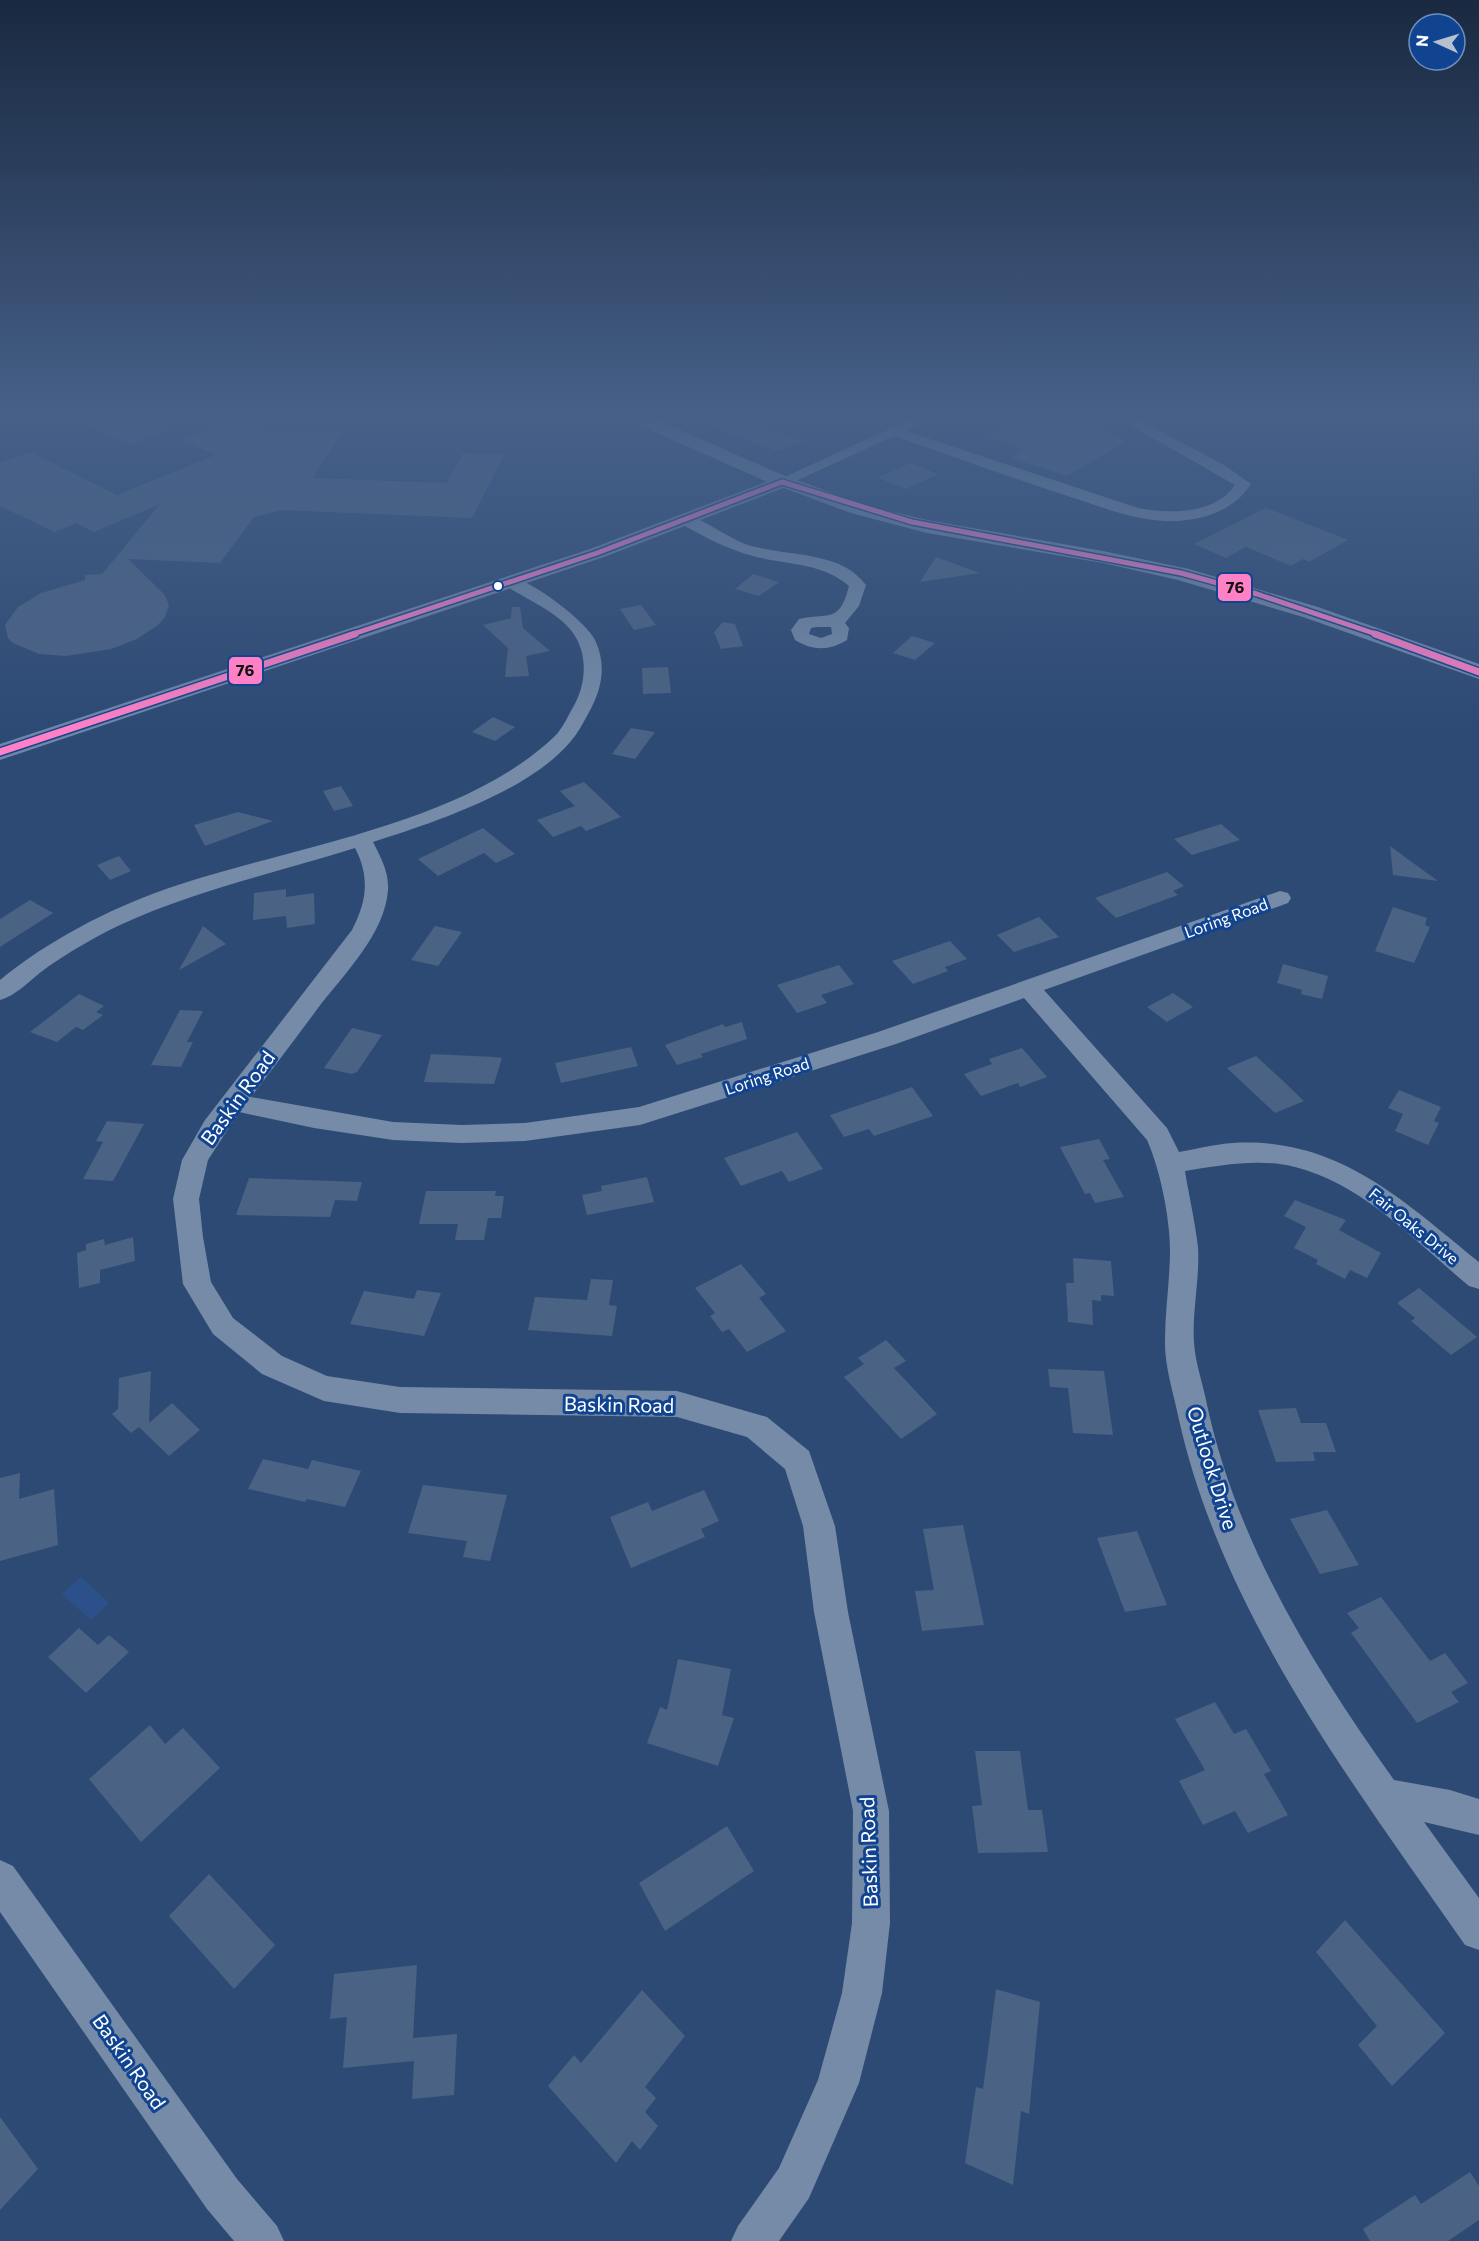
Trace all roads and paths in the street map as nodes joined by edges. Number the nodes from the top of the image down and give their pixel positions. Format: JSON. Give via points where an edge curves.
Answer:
{"nodes":[{"id":1,"x":686,"y":520,"type":"joint"},
{"id":2,"x":896,"y":520,"type":"edge"},
{"id":3,"x":512,"y":582,"type":"junction"},
{"id":4,"x":835,"y":621,"type":"dead end"},
{"id":5,"x":1479,"y":672,"type":"edge"},
{"id":6,"x":0,"y":752,"type":"edge"},
{"id":7,"x":361,"y":839,"type":"junction"},
{"id":8,"x":1280,"y":898,"type":"dead end"},
{"id":9,"x":1029,"y":988,"type":"junction"},
{"id":10,"x":0,"y":992,"type":"edge"},
{"id":11,"x":234,"y":1102,"type":"junction"},
{"id":12,"x":1171,"y":1163,"type":"junction"},
{"id":13,"x":1479,"y":1278,"type":"edge"},
{"id":14,"x":1383,"y":1796,"type":"junction"},
{"id":15,"x":1479,"y":1817,"type":"edge"},
{"id":16,"x":0,"y":1879,"type":"edge"},
{"id":17,"x":1479,"y":1931,"type":"edge"},
{"id":18,"x":262,"y":2241,"type":"edge"},
{"id":19,"x":753,"y":2241,"type":"edge"}],
"edges":[{"from":1,"to":3,"type":"main road"},
{"from":1,"to":4,"type":"street","via":[[746,550],[810,562],[849,575],[858,585],[856,596]]},
{"from":2,"to":5,"type":"main road","via":[[1138,564],[1228,586]]},
{"from":3,"to":6,"type":"main road"},
{"from":3,"to":7,"type":"street","via":[[573,622],[584,637],[593,666],[585,708],[568,736],[505,783],[447,811]]},
{"from":7,"to":10,"type":"street","via":[[174,894],[67,946]]},
{"from":7,"to":11,"type":"street","name":"Baskin Road","via":[[375,869],[376,901],[366,927]]},
{"from":8,"to":9,"type":"street","name":"Loring Road"},
{"from":9,"to":11,"type":"street","name":"Loring Road","via":[[887,1038],[640,1116],[472,1134],[393,1131]]},
{"from":9,"to":12,"type":"street","name":"Outlook Drive","via":[[1158,1135]]},
{"from":11,"to":19,"type":"street","name":"Baskin Road","via":[[195,1160],[186,1199],[189,1237],[198,1284],[223,1326],[272,1365],[324,1388],[400,1400],[677,1404],[756,1426],[798,1461],[819,1526],[831,1612],[871,1811],[871,1923],[862,1993],[838,2084],[794,2183]]},
{"from":12,"to":13,"type":"street","name":"Fair Oaks Drive","via":[[1234,1153],[1295,1157],[1333,1170],[1375,1193]]},
{"from":12,"to":14,"type":"street","name":"Outlook Drive","via":[[1184,1248],[1179,1343],[1217,1496],[1265,1607]]},
{"from":14,"to":15,"type":"street"},
{"from":14,"to":17,"type":"street","name":"Outlook Drive"},
{"from":16,"to":18,"type":"street","name":"Baskin Road","via":[[222,2194]]}]}
